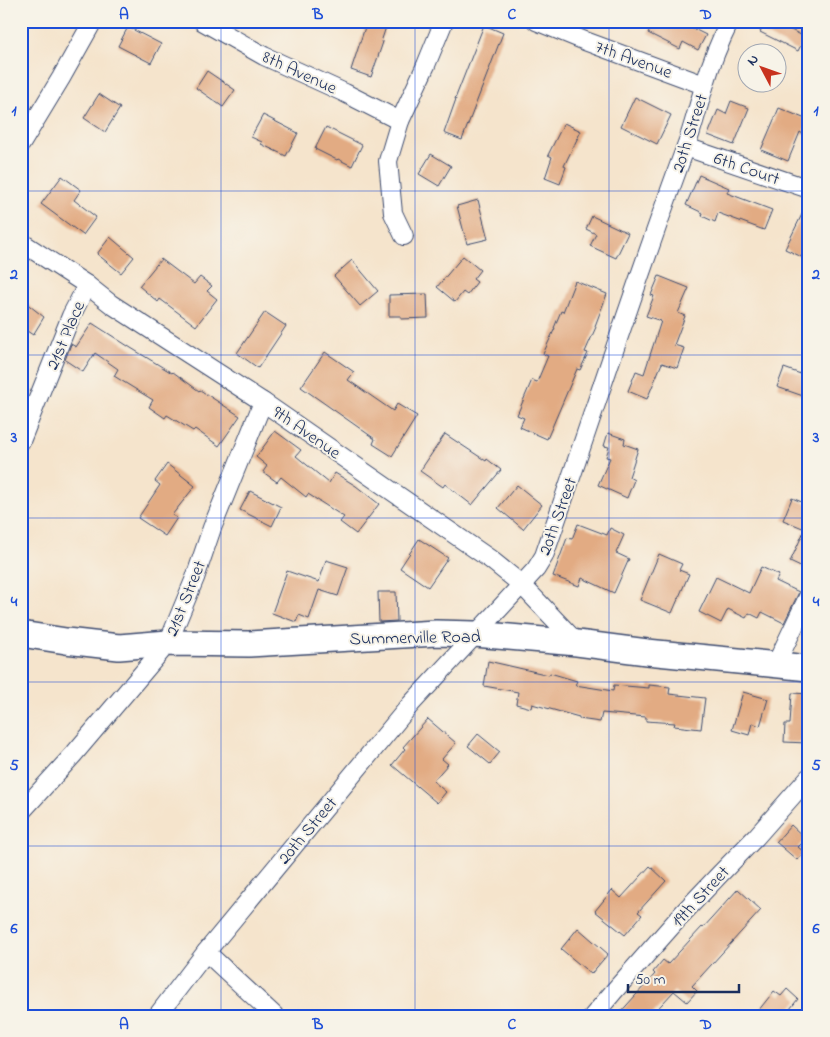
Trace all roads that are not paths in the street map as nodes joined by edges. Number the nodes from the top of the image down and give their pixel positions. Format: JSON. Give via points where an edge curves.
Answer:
{"nodes":[{"id":1,"x":92,"y":21,"type":"edge"},
{"id":2,"x":202,"y":21,"type":"edge"},
{"id":3,"x":444,"y":21,"type":"edge"},
{"id":4,"x":536,"y":21,"type":"edge"},
{"id":5,"x":730,"y":21,"type":"edge"},
{"id":6,"x":704,"y":85,"type":"junction"},
{"id":7,"x":400,"y":121,"type":"junction"},
{"id":8,"x":21,"y":144,"type":"edge"},
{"id":9,"x":686,"y":147,"type":"junction"},
{"id":10,"x":809,"y":189,"type":"edge"},
{"id":11,"x":404,"y":236,"type":"dead end"},
{"id":12,"x":21,"y":242,"type":"edge"},
{"id":13,"x":87,"y":285,"type":"junction"},
{"id":14,"x":263,"y":402,"type":"junction"},
{"id":15,"x":21,"y":441,"type":"edge"},
{"id":16,"x":521,"y":584,"type":"junction"},
{"id":17,"x":809,"y":595,"type":"edge"},
{"id":18,"x":21,"y":634,"type":"edge"},
{"id":19,"x":475,"y":634,"type":"junction"},
{"id":20,"x":168,"y":643,"type":"junction"},
{"id":21,"x":577,"y":644,"type":"junction"},
{"id":22,"x":776,"y":664,"type":"junction"},
{"id":23,"x":809,"y":668,"type":"edge"},
{"id":24,"x":809,"y":777,"type":"edge"},
{"id":25,"x":21,"y":812,"type":"edge"},
{"id":26,"x":206,"y":952,"type":"junction"},
{"id":27,"x":157,"y":1016,"type":"edge"},
{"id":28,"x":275,"y":1016,"type":"edge"},
{"id":29,"x":594,"y":1016,"type":"edge"}],
"edges":[{"from":1,"to":8,"type":"street"},
{"from":2,"to":7,"type":"street","name":"8th Avenue","via":[[264,56]]},
{"from":3,"to":7,"type":"street"},
{"from":4,"to":6,"type":"street","name":"7th Avenue"},
{"from":5,"to":6,"type":"street","name":"20th Street"},
{"from":6,"to":9,"type":"street","name":"20th Street"},
{"from":7,"to":11,"type":"street","via":[[388,161],[393,212]]},
{"from":9,"to":10,"type":"street","name":"6th Court"},
{"from":9,"to":16,"type":"street","name":"20th Street","via":[[544,556]]},
{"from":12,"to":13,"type":"street","name":"9th Avenue"},
{"from":13,"to":14,"type":"street","name":"9th Avenue","via":[[111,304]]},
{"from":13,"to":15,"type":"street","name":"21st Place","via":[[71,316]]},
{"from":14,"to":16,"type":"street","name":"9th Avenue","via":[[490,558]]},
{"from":14,"to":20,"type":"street","name":"21st Street"},
{"from":16,"to":19,"type":"street","name":"20th Street"},
{"from":16,"to":21,"type":"street","name":"9th Avenue"},
{"from":17,"to":22,"type":"street"},
{"from":18,"to":20,"type":"main road","name":"Summerville Road","via":[[119,647]]},
{"from":19,"to":20,"type":"main road","name":"Summerville Road","via":[[436,633],[249,644]]},
{"from":19,"to":21,"type":"main road","name":"Summerville Road"},
{"from":19,"to":26,"type":"street","name":"20th Street","via":[[410,704]]},
{"from":20,"to":25,"type":"street","name":"21st Street"},
{"from":21,"to":22,"type":"main road","name":"Summerville Road"},
{"from":22,"to":23,"type":"main road","name":"Summerville Road"},
{"from":24,"to":29,"type":"street","name":"19th Street","via":[[684,912]]},
{"from":26,"to":27,"type":"street","name":"20th Street"},
{"from":26,"to":28,"type":"street"}]}
